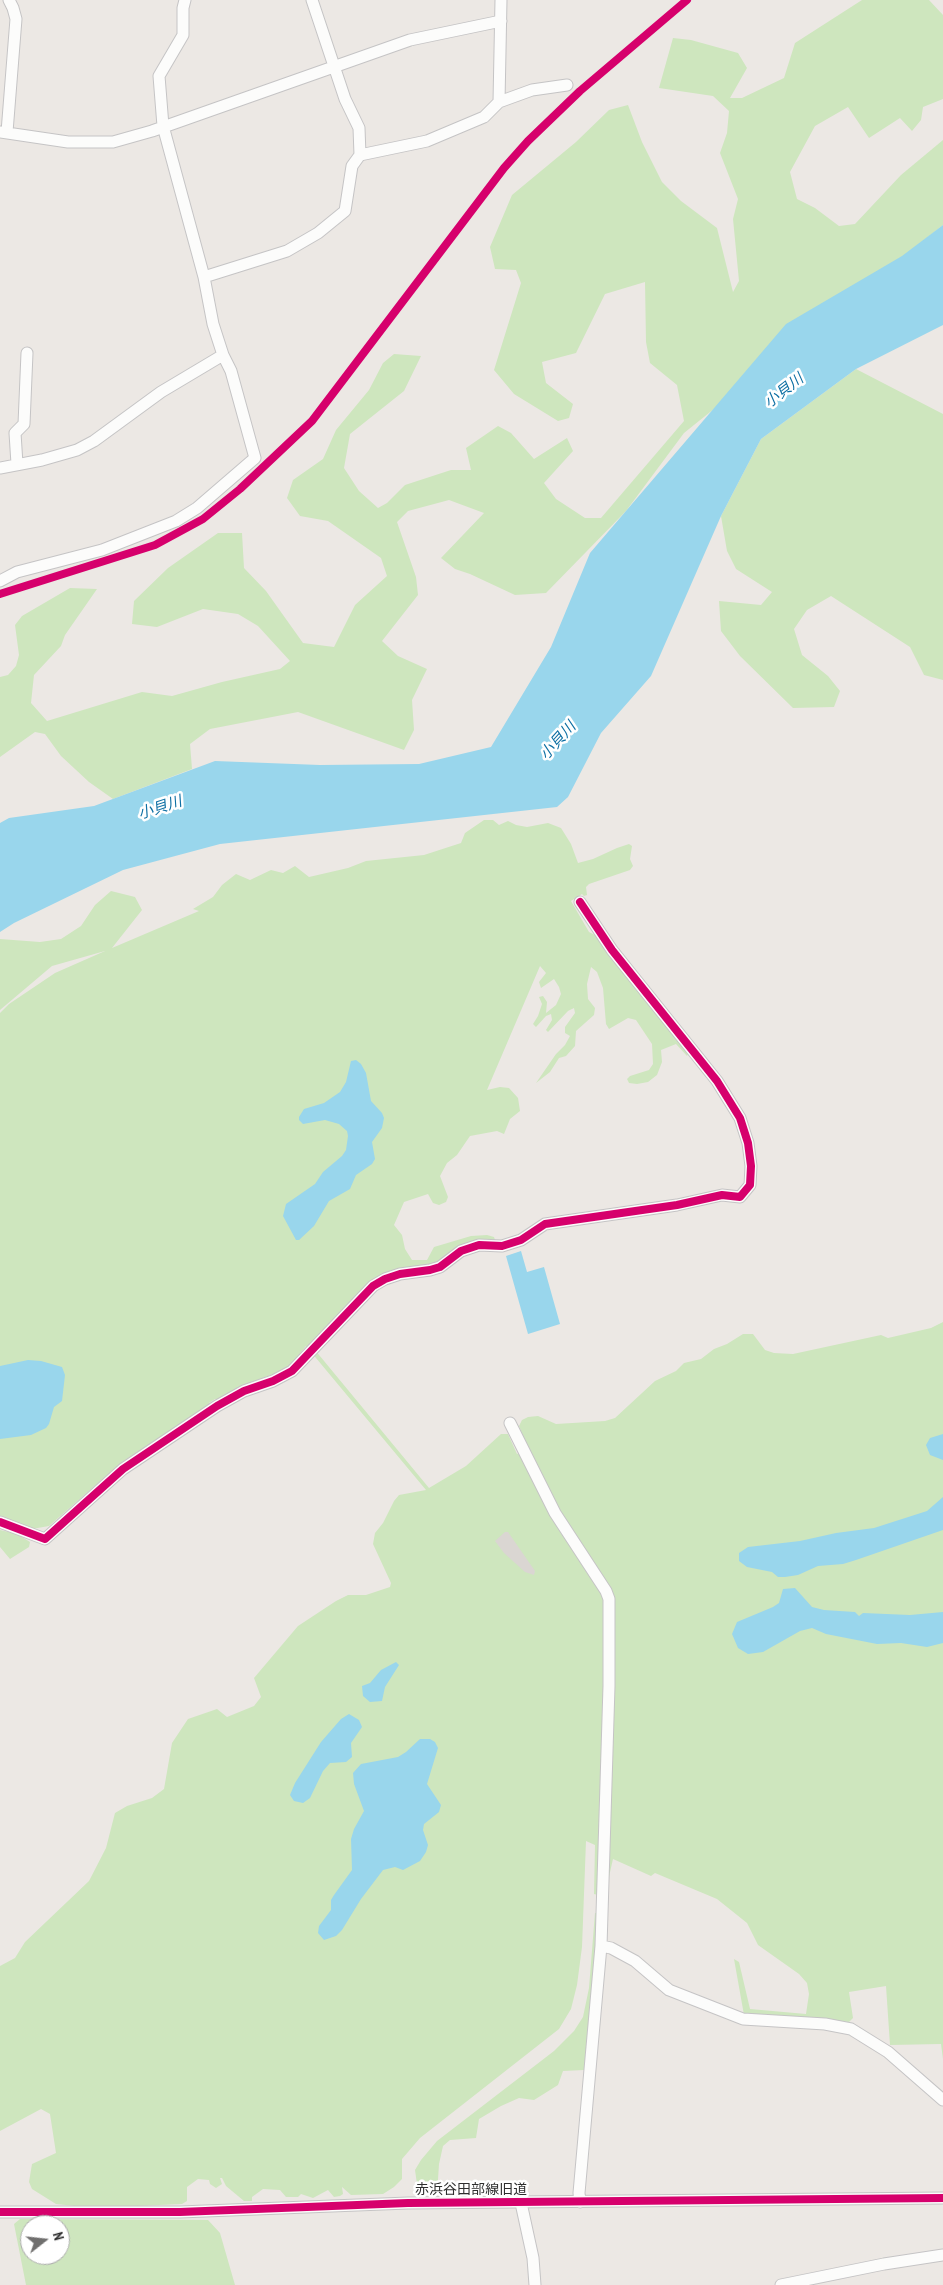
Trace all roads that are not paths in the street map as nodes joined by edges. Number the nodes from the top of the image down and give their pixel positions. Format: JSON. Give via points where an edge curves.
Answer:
{"nodes":[{"id":1,"x":9,"y":0,"type":"edge"},
{"id":2,"x":186,"y":0,"type":"edge"},
{"id":3,"x":312,"y":0,"type":"edge"},
{"id":4,"x":501,"y":0,"type":"edge"},
{"id":5,"x":501,"y":20,"type":"junction"},
{"id":6,"x":334,"y":66,"type":"junction"},
{"id":7,"x":567,"y":85,"type":"dead end"},
{"id":8,"x":499,"y":102,"type":"junction"},
{"id":9,"x":163,"y":126,"type":"junction"},
{"id":10,"x":4,"y":132,"type":"edge"},
{"id":11,"x":360,"y":155,"type":"junction"},
{"id":12,"x":204,"y":276,"type":"junction"},
{"id":13,"x":27,"y":353,"type":"dead end"},
{"id":14,"x":223,"y":355,"type":"junction"},
{"id":15,"x":17,"y":464,"type":"junction"},
{"id":16,"x":0,"y":468,"type":"edge"},
{"id":17,"x":0,"y":581,"type":"edge"},
{"id":18,"x":580,"y":902,"type":"dead end"},
{"id":19,"x":510,"y":1423,"type":"dead end"},
{"id":20,"x":0,"y":1522,"type":"edge"},
{"id":21,"x":601,"y":1946,"type":"junction"},
{"id":22,"x":943,"y":2100,"type":"edge"},
{"id":23,"x":943,"y":2198,"type":"edge"},
{"id":24,"x":521,"y":2202,"type":"junction"},
{"id":25,"x":580,"y":2202,"type":"junction"},
{"id":26,"x":0,"y":2212,"type":"edge"},
{"id":27,"x":943,"y":2255,"type":"edge"},
{"id":28,"x":535,"y":2285,"type":"edge"},
{"id":29,"x":781,"y":2285,"type":"edge"}],
"edges":[{"from":1,"to":10,"type":"street","via":[[16,19]]},
{"from":2,"to":9,"type":"street","via":[[183,35],[159,76]]},
{"from":3,"to":6,"type":"street"},
{"from":4,"to":5,"type":"street"},
{"from":5,"to":6,"type":"street","via":[[410,40]]},
{"from":5,"to":8,"type":"street"},
{"from":6,"to":9,"type":"street"},
{"from":6,"to":11,"type":"street","via":[[345,99],[360,128]]},
{"from":7,"to":8,"type":"street","via":[[532,90]]},
{"from":8,"to":11,"type":"street","via":[[484,117],[427,141]]},
{"from":9,"to":10,"type":"street","via":[[113,142],[92,143]]},
{"from":9,"to":12,"type":"street"},
{"from":11,"to":12,"type":"street","via":[[352,166],[345,211],[318,233],[287,251]]},
{"from":12,"to":14,"type":"street"},
{"from":13,"to":15,"type":"street","via":[[24,424],[15,433]]},
{"from":14,"to":15,"type":"street","via":[[161,392],[85,445],[42,460]]},
{"from":14,"to":17,"type":"street","via":[[231,372],[255,458],[198,508],[176,521],[102,550],[17,572]]},
{"from":15,"to":16,"type":"street"},
{"from":18,"to":20,"type":"street","via":[[612,950],[717,1081],[740,1118],[751,1166],[750,1185],[740,1197],[722,1195],[677,1205],[545,1224],[521,1240],[502,1246],[480,1245],[430,1270],[385,1279],[373,1286],[292,1371],[217,1406],[123,1468],[45,1539]]},
{"from":19,"to":21,"type":"street","via":[[556,1513],[609,1599]]},
{"from":21,"to":22,"type":"street","via":[[635,1961],[669,1990],[743,2019],[825,2024],[851,2029],[888,2052]]},
{"from":21,"to":25,"type":"street"},
{"from":23,"to":25,"type":"street","name":"赤浜谷田部線旧道"},
{"from":24,"to":25,"type":"street","name":"赤浜谷田部線旧道"},
{"from":24,"to":26,"type":"street","name":"赤浜谷田部線旧道","via":[[180,2212]]},
{"from":24,"to":28,"type":"street","via":[[533,2258]]},
{"from":27,"to":29,"type":"street"}]}
